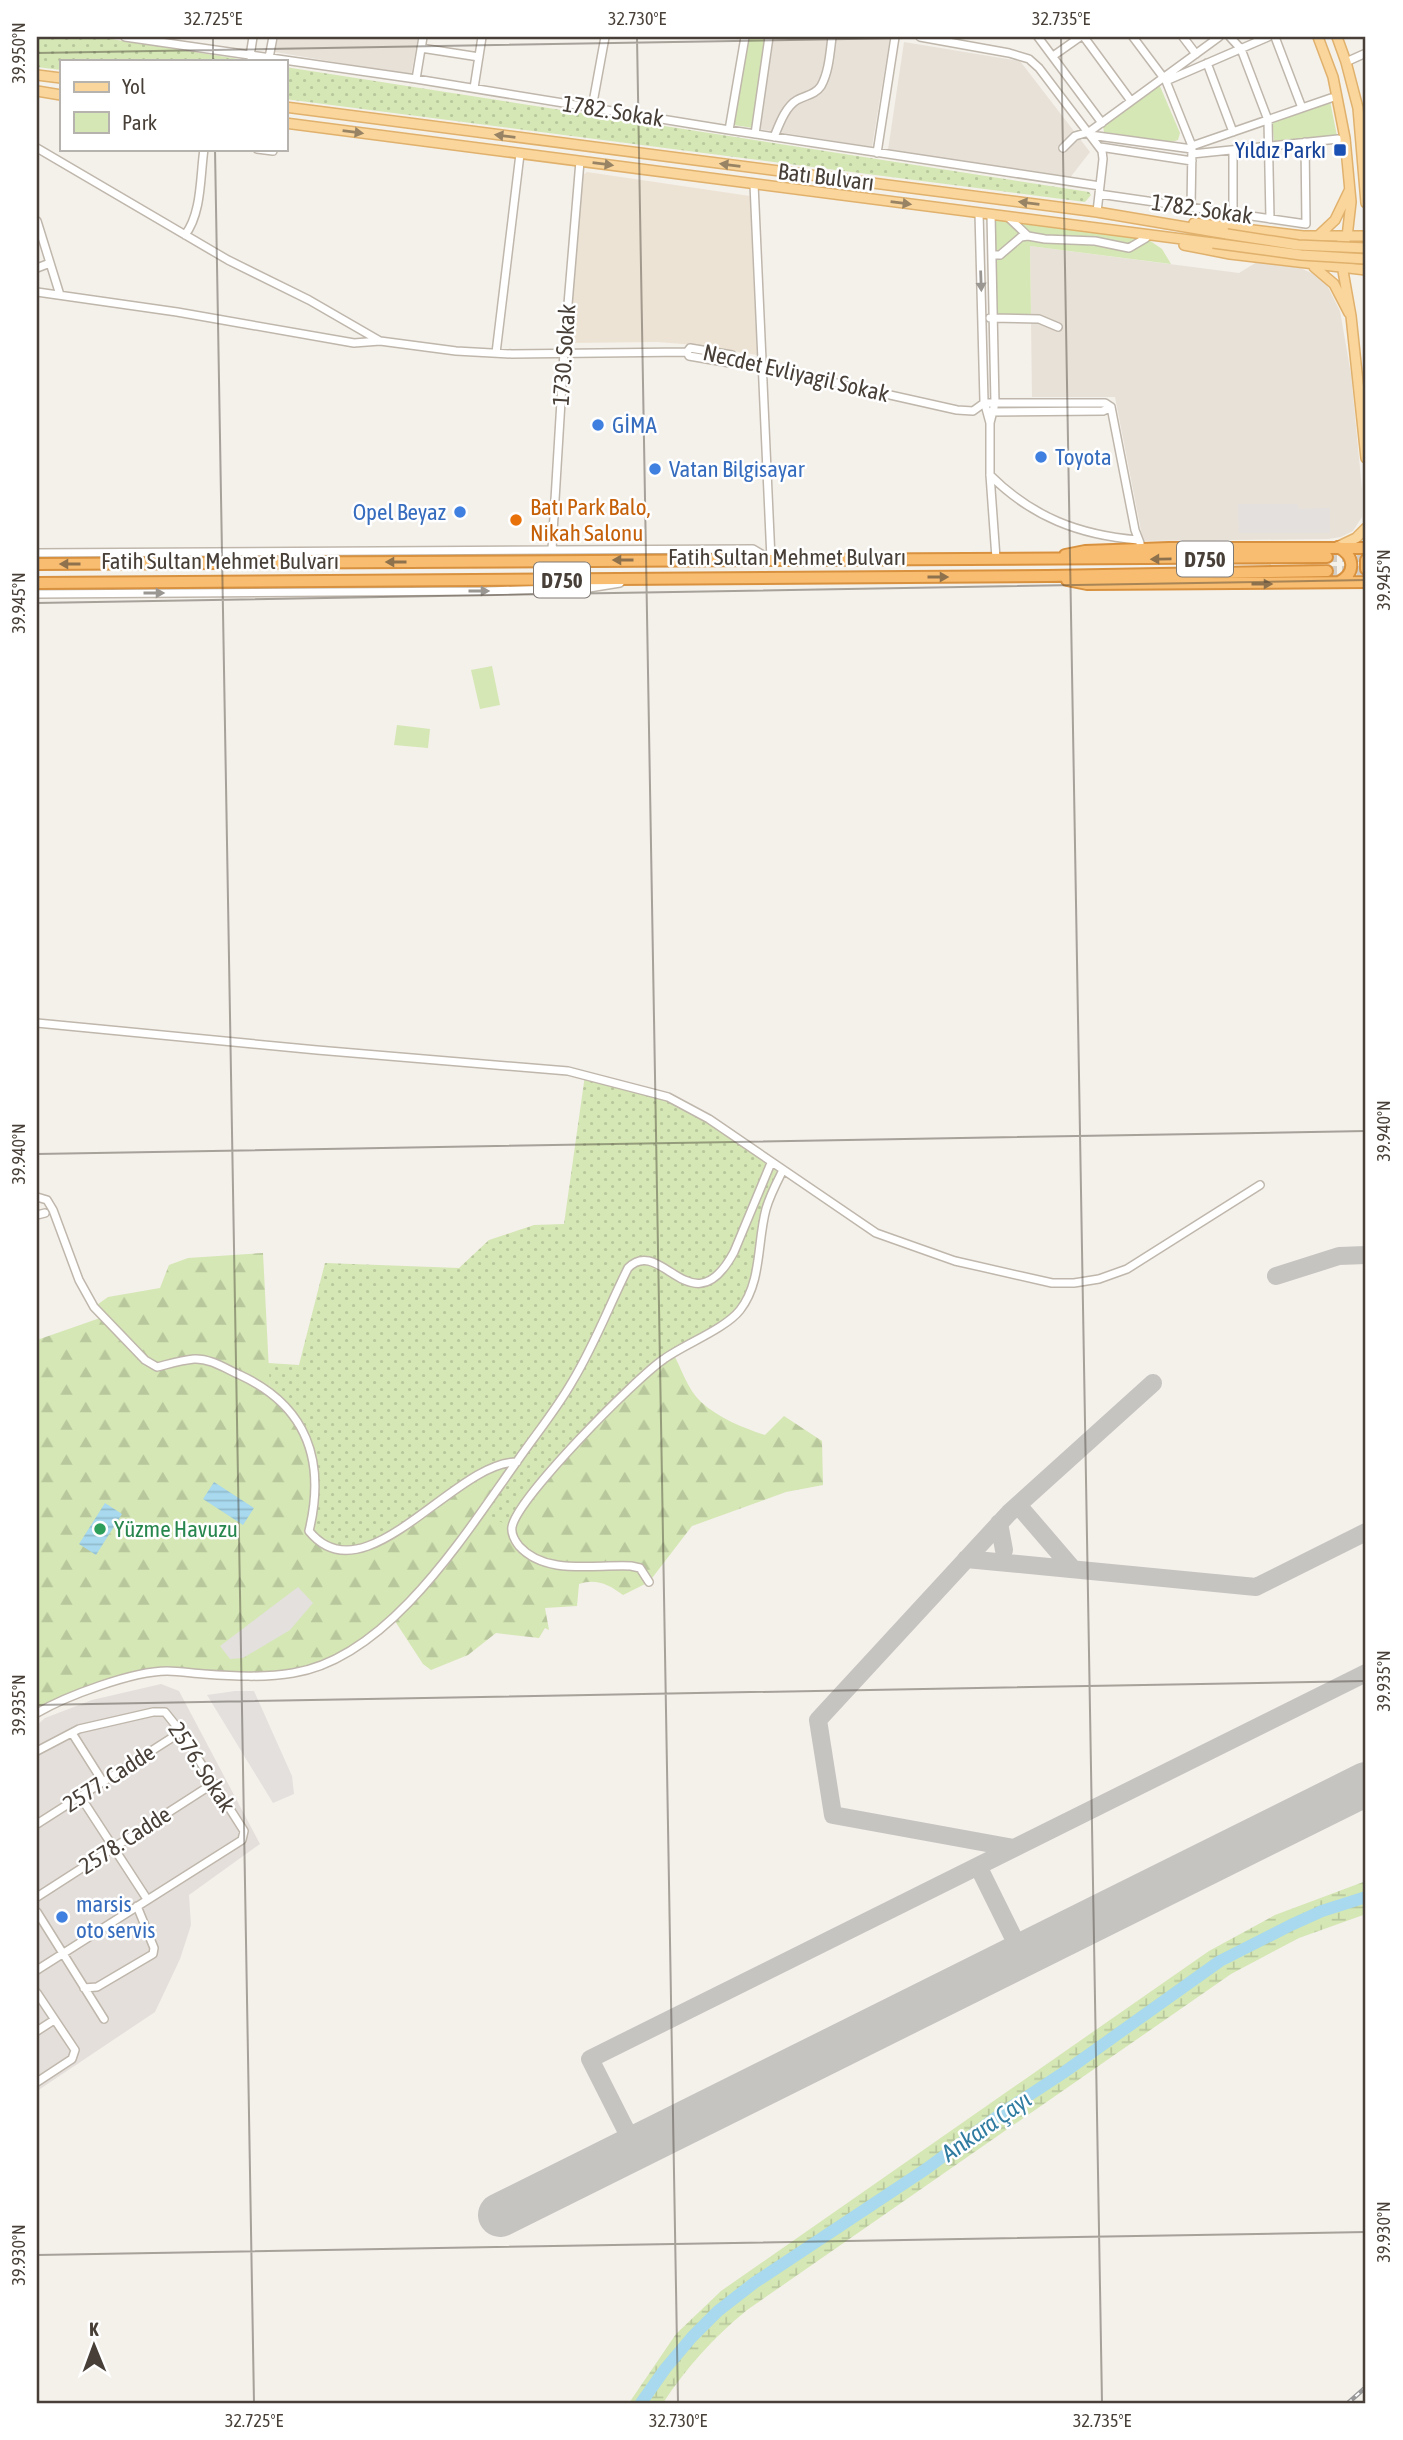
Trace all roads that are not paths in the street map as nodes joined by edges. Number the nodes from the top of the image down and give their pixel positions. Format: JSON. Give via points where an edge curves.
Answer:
{"nodes":[{"id":1,"x":125,"y":37,"type":"edge"},
{"id":2,"x":253,"y":37,"type":"edge"},
{"id":3,"x":273,"y":37,"type":"edge"},
{"id":4,"x":423,"y":37,"type":"edge"},
{"id":5,"x":482,"y":37,"type":"edge"},
{"id":6,"x":605,"y":37,"type":"edge"},
{"id":7,"x":745,"y":37,"type":"edge"},
{"id":8,"x":769,"y":37,"type":"edge"},
{"id":9,"x":832,"y":37,"type":"edge"},
{"id":10,"x":895,"y":37,"type":"edge"},
{"id":11,"x":920,"y":37,"type":"edge"},
{"id":12,"x":1038,"y":37,"type":"edge"},
{"id":13,"x":1082,"y":37,"type":"edge"},
{"id":14,"x":1133,"y":37,"type":"edge"},
{"id":15,"x":1183,"y":37,"type":"edge"},
{"id":16,"x":1219,"y":37,"type":"edge"},
{"id":17,"x":1230,"y":37,"type":"edge"},
{"id":18,"x":1268,"y":37,"type":"edge"},
{"id":19,"x":1275,"y":37,"type":"edge"},
{"id":20,"x":1318,"y":37,"type":"edge"},
{"id":21,"x":1337,"y":37,"type":"edge"},
{"id":22,"x":421,"y":48,"type":"junction"},
{"id":23,"x":1241,"y":49,"type":"junction"},
{"id":24,"x":1366,"y":53,"type":"edge"},
{"id":25,"x":1196,"y":54,"type":"junction"},
{"id":26,"x":250,"y":55,"type":"junction"},
{"id":27,"x":1053,"y":56,"type":"junction"},
{"id":28,"x":478,"y":57,"type":"junction"},
{"id":29,"x":269,"y":58,"type":"junction"},
{"id":30,"x":283,"y":60,"type":"edge"},
{"id":31,"x":287,"y":61,"type":"edge"},
{"id":32,"x":1346,"y":62,"type":"junction"},
{"id":33,"x":1207,"y":63,"type":"junction"},
{"id":34,"x":37,"y":75,"type":"edge"},
{"id":35,"x":60,"y":78,"type":"edge"},
{"id":36,"x":416,"y":79,"type":"junction"},
{"id":37,"x":1165,"y":79,"type":"junction"},
{"id":38,"x":474,"y":88,"type":"junction"},
{"id":39,"x":37,"y":91,"type":"edge"},
{"id":40,"x":60,"y":94,"type":"edge"},
{"id":41,"x":1331,"y":98,"type":"dead end"},
{"id":42,"x":1131,"y":101,"type":"junction"},
{"id":43,"x":287,"y":107,"type":"edge"},
{"id":44,"x":592,"y":108,"type":"junction"},
{"id":45,"x":1302,"y":108,"type":"junction"},
{"id":46,"x":1268,"y":120,"type":"junction"},
{"id":47,"x":287,"y":123,"type":"edge"},
{"id":48,"x":1102,"y":123,"type":"junction"},
{"id":49,"x":729,"y":130,"type":"junction"},
{"id":50,"x":1233,"y":132,"type":"junction"},
{"id":51,"x":755,"y":134,"type":"junction"},
{"id":52,"x":1090,"y":134,"type":"junction"},
{"id":53,"x":774,"y":137,"type":"junction"},
{"id":54,"x":1338,"y":139,"type":"dead end"},
{"id":55,"x":1305,"y":142,"type":"junction"},
{"id":56,"x":1270,"y":146,"type":"junction"},
{"id":57,"x":1100,"y":147,"type":"junction"},
{"id":58,"x":37,"y":148,"type":"edge"},
{"id":59,"x":1063,"y":148,"type":"dead end"},
{"id":60,"x":204,"y":150,"type":"edge"},
{"id":61,"x":265,"y":150,"type":"edge"},
{"id":62,"x":1233,"y":150,"type":"junction"},
{"id":63,"x":273,"y":151,"type":"dead end"},
{"id":64,"x":877,"y":153,"type":"junction"},
{"id":65,"x":1192,"y":153,"type":"junction"},
{"id":66,"x":520,"y":154,"type":"junction"},
{"id":67,"x":580,"y":161,"type":"junction"},
{"id":68,"x":754,"y":184,"type":"junction"},
{"id":69,"x":1350,"y":189,"type":"junction"},
{"id":70,"x":1099,"y":190,"type":"junction"},
{"id":71,"x":1366,"y":202,"type":"edge"},
{"id":72,"x":1191,"y":208,"type":"junction"},
{"id":73,"x":1097,"y":212,"type":"junction"},
{"id":74,"x":979,"y":213,"type":"junction"},
{"id":75,"x":990,"y":214,"type":"junction"},
{"id":76,"x":1233,"y":214,"type":"junction"},
{"id":77,"x":1006,"y":216,"type":"junction"},
{"id":78,"x":1270,"y":219,"type":"junction"},
{"id":79,"x":37,"y":221,"type":"edge"},
{"id":80,"x":1154,"y":222,"type":"junction"},
{"id":81,"x":1077,"y":225,"type":"junction"},
{"id":82,"x":1132,"y":233,"type":"junction"},
{"id":83,"x":185,"y":235,"type":"junction"},
{"id":84,"x":1028,"y":236,"type":"junction"},
{"id":85,"x":1318,"y":236,"type":"junction"},
{"id":86,"x":1366,"y":236,"type":"edge"},
{"id":87,"x":1347,"y":237,"type":"junction"},
{"id":88,"x":1146,"y":238,"type":"junction"},
{"id":89,"x":1076,"y":240,"type":"junction"},
{"id":90,"x":1366,"y":248,"type":"edge"},
{"id":91,"x":992,"y":255,"type":"junction"},
{"id":92,"x":1366,"y":259,"type":"edge"},
{"id":93,"x":50,"y":263,"type":"junction"},
{"id":94,"x":1310,"y":264,"type":"junction"},
{"id":95,"x":37,"y":268,"type":"edge"},
{"id":96,"x":1345,"y":269,"type":"junction"},
{"id":97,"x":1366,"y":270,"type":"edge"},
{"id":98,"x":37,"y":292,"type":"edge"},
{"id":99,"x":60,"y":295,"type":"junction"},
{"id":100,"x":1351,"y":316,"type":"junction"},
{"id":101,"x":982,"y":318,"type":"junction"},
{"id":102,"x":993,"y":318,"type":"junction"},
{"id":103,"x":1058,"y":327,"type":"dead end"},
{"id":104,"x":380,"y":341,"type":"junction"},
{"id":105,"x":564,"y":352,"type":"junction"},
{"id":106,"x":496,"y":353,"type":"junction"},
{"id":107,"x":763,"y":366,"type":"junction"},
{"id":108,"x":995,"y":403,"type":"junction"},
{"id":109,"x":1111,"y":407,"type":"junction"},
{"id":110,"x":988,"y":409,"type":"junction"},
{"id":111,"x":1366,"y":458,"type":"edge"},
{"id":112,"x":990,"y":475,"type":"junction"},
{"id":113,"x":1366,"y":528,"type":"edge"},
{"id":114,"x":1140,"y":544,"type":"junction"},
{"id":115,"x":1337,"y":547,"type":"junction"},
{"id":116,"x":1366,"y":548,"type":"edge"},
{"id":117,"x":552,"y":549,"type":"junction"},
{"id":118,"x":491,"y":550,"type":"junction"},
{"id":119,"x":37,"y":553,"type":"edge"},
{"id":120,"x":1327,"y":557,"type":"tunnel mouth"},
{"id":121,"x":996,"y":558,"type":"junction"},
{"id":122,"x":771,"y":559,"type":"junction"},
{"id":123,"x":1046,"y":559,"type":"junction"},
{"id":124,"x":1366,"y":560,"type":"edge"},
{"id":125,"x":538,"y":561,"type":"junction"},
{"id":126,"x":37,"y":564,"type":"edge"},
{"id":127,"x":1366,"y":569,"type":"edge"},
{"id":128,"x":1327,"y":571,"type":"tunnel mouth"},
{"id":129,"x":1047,"y":576,"type":"junction"},
{"id":130,"x":643,"y":579,"type":"junction"},
{"id":131,"x":1366,"y":582,"type":"edge"},
{"id":132,"x":37,"y":583,"type":"edge"},
{"id":133,"x":1336,"y":583,"type":"junction"},
{"id":134,"x":37,"y":594,"type":"edge"},
{"id":135,"x":38,"y":1023,"type":"edge"},
{"id":136,"x":771,"y":1163,"type":"junction"},
{"id":137,"x":783,"y":1170,"type":"junction"},
{"id":138,"x":1260,"y":1185,"type":"dead end"},
{"id":139,"x":37,"y":1197,"type":"edge"},
{"id":140,"x":517,"y":1462,"type":"junction"},
{"id":141,"x":649,"y":1582,"type":"dead end"},
{"id":142,"x":37,"y":1713,"type":"edge"},
{"id":143,"x":72,"y":1732,"type":"junction"},
{"id":144,"x":181,"y":1732,"type":"junction"},
{"id":145,"x":37,"y":1751,"type":"edge"},
{"id":146,"x":103,"y":1782,"type":"junction"},
{"id":147,"x":214,"y":1783,"type":"junction"},
{"id":148,"x":80,"y":1796,"type":"junction"},
{"id":149,"x":37,"y":1824,"type":"edge"},
{"id":150,"x":113,"y":1848,"type":"junction"},
{"id":151,"x":37,"y":1896,"type":"edge"},
{"id":152,"x":147,"y":1899,"type":"junction"},
{"id":153,"x":137,"y":1906,"type":"junction"},
{"id":154,"x":37,"y":1912,"type":"edge"},
{"id":155,"x":63,"y":1953,"type":"junction"},
{"id":156,"x":37,"y":1970,"type":"edge"},
{"id":157,"x":84,"y":1988,"type":"junction"},
{"id":158,"x":37,"y":1993,"type":"edge"},
{"id":159,"x":54,"y":2020,"type":"junction"},
{"id":160,"x":104,"y":2020,"type":"dead end"},
{"id":161,"x":37,"y":2031,"type":"edge"},
{"id":162,"x":37,"y":2082,"type":"edge"}],
"edges":[{"from":1,"to":26,"type":"street","name":"1782. Sokak"},
{"from":2,"to":26,"type":"street"},
{"from":3,"to":29,"type":"street"},
{"from":4,"to":22,"type":"street"},
{"from":5,"to":28,"type":"street"},
{"from":6,"to":44,"type":"street"},
{"from":7,"to":49,"type":"street"},
{"from":8,"to":51,"type":"street"},
{"from":9,"to":53,"type":"street","via":[[821,86],[797,100],[782,117]]},
{"from":10,"to":64,"type":"street"},
{"from":11,"to":52,"type":"street","via":[[1024,57],[1039,68]]},
{"from":12,"to":27,"type":"street"},
{"from":13,"to":27,"type":"street"},
{"from":13,"to":42,"type":"street"},
{"from":14,"to":37,"type":"street"},
{"from":15,"to":25,"type":"street"},
{"from":16,"to":25,"type":"street"},
{"from":17,"to":23,"type":"street"},
{"from":18,"to":23,"type":"street"},
{"from":19,"to":45,"type":"street"},
{"from":20,"to":69,"type":"main road","via":[[1340,105]]},
{"from":21,"to":32,"type":"main road"},
{"from":22,"to":28,"type":"street"},
{"from":22,"to":36,"type":"street"},
{"from":23,"to":33,"type":"street"},
{"from":23,"to":46,"type":"street"},
{"from":24,"to":32,"type":"street"},
{"from":25,"to":37,"type":"street"},
{"from":26,"to":29,"type":"street","name":"1782. Sokak"},
{"from":27,"to":48,"type":"street"},
{"from":28,"to":38,"type":"street"},
{"from":29,"to":30,"type":"street","name":"1782. Sokak"},
{"from":31,"to":36,"type":"street","name":"1782. Sokak"},
{"from":32,"to":71,"type":"main road","via":[[1358,108]]},
{"from":33,"to":37,"type":"street"},
{"from":33,"to":50,"type":"street"},
{"from":34,"to":35,"type":"main road"},
{"from":36,"to":38,"type":"street","name":"1782. Sokak"},
{"from":37,"to":42,"type":"street"},
{"from":37,"to":65,"type":"street"},
{"from":38,"to":44,"type":"street","name":"1782. Sokak"},
{"from":39,"to":40,"type":"main road"},
{"from":41,"to":45,"type":"street"},
{"from":42,"to":48,"type":"street"},
{"from":73,"to":43,"type":"main road","name":"Batı Bulvarı","one_way":true},
{"from":44,"to":49,"type":"street","name":"1782. Sokak"},
{"from":45,"to":46,"type":"street"},
{"from":46,"to":50,"type":"street"},
{"from":46,"to":56,"type":"street"},
{"from":47,"to":66,"type":"main road","name":"Batı Bulvarı","one_way":true},
{"from":48,"to":52,"type":"street"},
{"from":49,"to":51,"type":"street","name":"1782. Sokak"},
{"from":50,"to":65,"type":"street"},
{"from":51,"to":53,"type":"street","name":"1782. Sokak"},
{"from":52,"to":57,"type":"street"},
{"from":52,"to":59,"type":"street","via":[[1075,136]]},
{"from":52,"to":65,"type":"street"},
{"from":53,"to":64,"type":"street","name":"1782. Sokak"},
{"from":54,"to":55,"type":"street"},
{"from":55,"to":56,"type":"street"},
{"from":55,"to":78,"type":"street","name":"1782. Sokak","via":[[1306,224]]},
{"from":56,"to":62,"type":"street"},
{"from":56,"to":78,"type":"street"},
{"from":57,"to":65,"type":"street"},
{"from":57,"to":70,"type":"street"},
{"from":58,"to":83,"type":"street"},
{"from":60,"to":83,"type":"street","via":[[195,214]]},
{"from":61,"to":63,"type":"street"},
{"from":62,"to":65,"type":"street"},
{"from":62,"to":76,"type":"street"},
{"from":64,"to":70,"type":"street","name":"1782. Sokak"},
{"from":65,"to":72,"type":"street"},
{"from":66,"to":67,"type":"main road","name":"Batı Bulvarı"},
{"from":66,"to":106,"type":"street"},
{"from":67,"to":68,"type":"main road","name":"Batı Bulvarı","one_way":true},
{"from":67,"to":105,"type":"street","name":"1730. Sokak"},
{"from":68,"to":74,"type":"main road","name":"Batı Bulvarı","one_way":true},
{"from":68,"to":107,"type":"street"},
{"from":69,"to":85,"type":"main road","via":[[1335,220]]},
{"from":69,"to":87,"type":"main road"},
{"from":70,"to":72,"type":"street","name":"1782. Sokak"},
{"from":70,"to":73,"type":"street"},
{"from":72,"to":76,"type":"street","name":"1782. Sokak"},
{"from":73,"to":80,"type":"main road","name":"Batı Bulvarı"},
{"from":74,"to":75,"type":"main road","name":"Batı Bulvarı"},
{"from":74,"to":101,"type":"street","one_way":true},
{"from":75,"to":77,"type":"main road","name":"Batı Bulvarı"},
{"from":75,"to":91,"type":"street"},
{"from":76,"to":78,"type":"street","name":"1782. Sokak"},
{"from":77,"to":81,"type":"main road","name":"Batı Bulvarı"},
{"from":77,"to":84,"type":"street"},
{"from":79,"to":93,"type":"street"},
{"from":80,"to":85,"type":"main road","via":[[1166,219]]},
{"from":80,"to":90,"type":"main road","name":"Batı Bulvarı","bridge":true,"via":[[1298,245]]},
{"from":81,"to":82,"type":"main road","name":"Batı Bulvarı"},
{"from":81,"to":89,"type":"street"},
{"from":82,"to":88,"type":"main road"},
{"from":82,"to":92,"type":"main road","name":"Batı Bulvarı","bridge":true},
{"from":83,"to":104,"type":"street"},
{"from":84,"to":89,"type":"street"},
{"from":84,"to":91,"type":"street","via":[[1000,255]]},
{"from":85,"to":87,"type":"main road"},
{"from":86,"to":87,"type":"main road"},
{"from":87,"to":96,"type":"main road","via":[[1340,254]]},
{"from":88,"to":89,"type":"street","via":[[1129,248]]},
{"from":88,"to":94,"type":"main road"},
{"from":91,"to":102,"type":"street"},
{"from":93,"to":95,"type":"street"},
{"from":93,"to":99,"type":"street"},
{"from":94,"to":96,"type":"main road"},
{"from":94,"to":100,"type":"main road","via":[[1334,284]]},
{"from":96,"to":97,"type":"main road"},
{"from":96,"to":100,"type":"main road"},
{"from":98,"to":99,"type":"street","name":"Necdet Evliyagil Sokak"},
{"from":99,"to":104,"type":"street","name":"Necdet Evliyagil Sokak","via":[[354,343]]},
{"from":100,"to":111,"type":"main road"},
{"from":101,"to":102,"type":"street"},
{"from":101,"to":110,"type":"street"},
{"from":102,"to":103,"type":"street","via":[[1039,319]]},
{"from":102,"to":108,"type":"street"},
{"from":104,"to":106,"type":"street","name":"Necdet Evliyagil Sokak"},
{"from":105,"to":106,"type":"street","name":"Necdet Evliyagil Sokak"},
{"from":105,"to":107,"type":"street","name":"Necdet Evliyagil Sokak","via":[[687,352],[690,348]]},
{"from":105,"to":117,"type":"street","name":"1730. Sokak"},
{"from":107,"to":110,"type":"street","name":"Necdet Evliyagil Sokak","via":[[957,410]]},
{"from":107,"to":122,"type":"street"},
{"from":108,"to":109,"type":"street","via":[[1105,403]]},
{"from":108,"to":110,"type":"street"},
{"from":109,"to":110,"type":"street","via":[[1103,411]]},
{"from":109,"to":114,"type":"street"},
{"from":110,"to":112,"type":"street"},
{"from":112,"to":114,"type":"street","via":[[1011,496],[1041,515]]},
{"from":112,"to":121,"type":"street"},
{"from":113,"to":115,"type":"main road"},
{"from":114,"to":115,"type":"highway"},
{"from":114,"to":123,"type":"highway"},
{"from":115,"to":116,"type":"highway"},
{"from":115,"to":133,"type":"highway","via":[[1347,552],[1352,563],[1344,580]]},
{"from":117,"to":118,"type":"street"},
{"from":117,"to":122,"type":"street","via":[[753,549]]},
{"from":118,"to":119,"type":"street"},
{"from":118,"to":125,"type":"street"},
{"from":120,"to":123,"type":"highway","name":"Fatih Sultan Mehmet Bulvarı","number":"D750","one_way":true},
{"from":121,"to":122,"type":"highway","name":"Fatih Sultan Mehmet Bulvarı","number":"D750"},
{"from":121,"to":123,"type":"highway","name":"Fatih Sultan Mehmet Bulvarı","number":"D750"},
{"from":122,"to":125,"type":"highway","name":"Fatih Sultan Mehmet Bulvarı","number":"D750","one_way":true},
{"from":124,"to":127,"type":"highway"},
{"from":125,"to":126,"type":"highway","name":"Fatih Sultan Mehmet Bulvarı","number":"D750","one_way":true},
{"from":128,"to":129,"type":"highway","name":"Fatih Sultan Mehmet Bulvarı","number":"D750"},
{"from":130,"to":129,"type":"highway","name":"Fatih Sultan Mehmet Bulvarı","number":"D750","one_way":true},
{"from":129,"to":133,"type":"highway","one_way":true,"via":[[1087,584]]},
{"from":130,"to":132,"type":"highway","name":"Fatih Sultan Mehmet Bulvarı","number":"D750"},
{"from":134,"to":130,"type":"street","one_way":true,"via":[[487,591],[589,588]]},
{"from":131,"to":133,"type":"highway"},
{"from":135,"to":136,"type":"street","via":[[568,1071],[668,1097],[709,1119]]},
{"from":136,"to":137,"type":"street"},
{"from":136,"to":140,"type":"street","via":[[734,1252],[714,1280],[690,1282],[648,1260],[640,1259],[628,1268],[578,1372]]},
{"from":137,"to":138,"type":"street","via":[[876,1233],[955,1261],[1052,1283],[1099,1279],[1127,1269]]},
{"from":137,"to":141,"type":"street","via":[[766,1208],[754,1281],[739,1311],[639,1380],[556,1463],[512,1528],[520,1546],[542,1561],[564,1566],[631,1566],[640,1568]]},
{"from":139,"to":140,"type":"street","via":[[47,1200],[53,1210],[94,1307],[145,1360],[157,1367],[195,1359],[209,1361],[255,1382],[294,1416],[304,1431],[315,1473],[315,1510],[309,1531],[316,1540],[359,1550],[421,1516],[472,1476]]},
{"from":140,"to":142,"type":"street","via":[[419,1591],[361,1646],[330,1663],[293,1674],[145,1672]]},
{"from":143,"to":144,"type":"street","name":"2576. Sokak","via":[[161,1711]]},
{"from":143,"to":145,"type":"street","name":"2576. Sokak"},
{"from":143,"to":146,"type":"street"},
{"from":144,"to":146,"type":"street","name":"2577. Cadde"},
{"from":144,"to":147,"type":"street","name":"2576. Sokak"},
{"from":146,"to":148,"type":"street","name":"2577. Cadde"},
{"from":147,"to":150,"type":"street","name":"2578. Cadde"},
{"from":147,"to":152,"type":"street","name":"2576. Sokak","via":[[244,1832],[242,1840]]},
{"from":148,"to":149,"type":"street","name":"2577. Cadde"},
{"from":148,"to":150,"type":"street"},
{"from":150,"to":151,"type":"street","name":"2578. Cadde"},
{"from":150,"to":152,"type":"street"},
{"from":152,"to":153,"type":"street"},
{"from":153,"to":155,"type":"street"},
{"from":153,"to":157,"type":"street","via":[[154,1948],[150,1955],[97,1987]]},
{"from":154,"to":155,"type":"street"},
{"from":155,"to":156,"type":"street"},
{"from":155,"to":157,"type":"street"},
{"from":157,"to":160,"type":"street"},
{"from":158,"to":159,"type":"street"},
{"from":159,"to":161,"type":"street"},
{"from":159,"to":162,"type":"street","via":[[75,2053]]}]}
